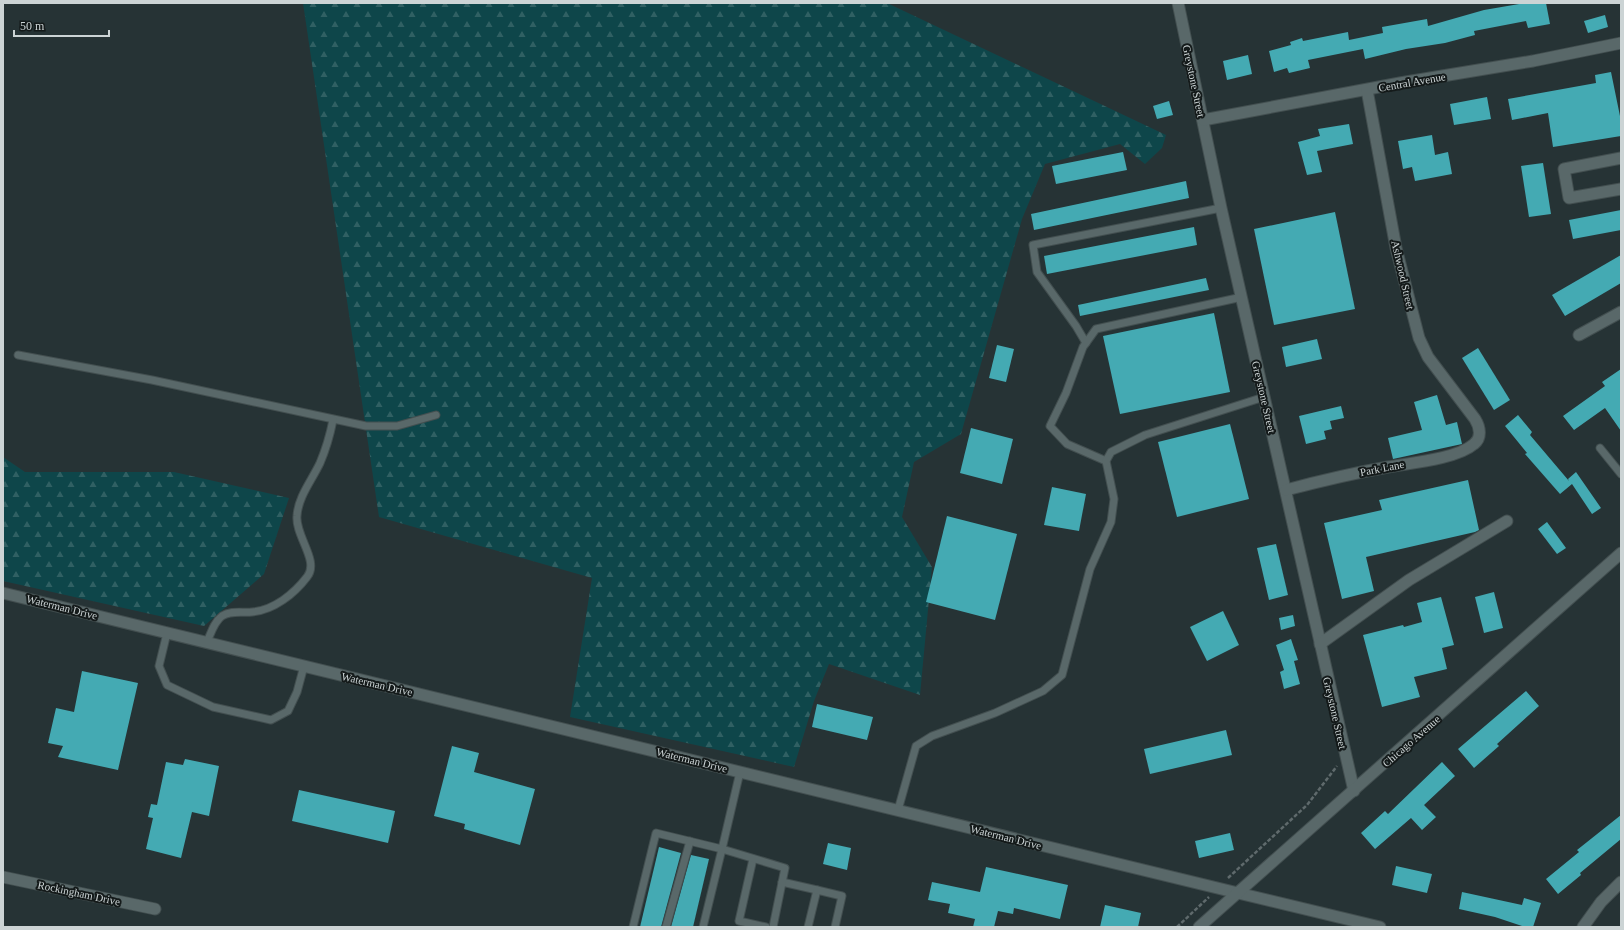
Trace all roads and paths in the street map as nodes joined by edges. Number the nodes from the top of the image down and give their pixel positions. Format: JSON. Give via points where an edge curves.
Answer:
{"nodes":[{"id":1,"x":1178,"y":3,"type":"edge"},
{"id":2,"x":1621,"y":43,"type":"edge"},
{"id":3,"x":1367,"y":90,"type":"junction"},
{"id":4,"x":1203,"y":120,"type":"junction"},
{"id":5,"x":1621,"y":158,"type":"edge"},
{"id":6,"x":1621,"y":189,"type":"edge"},
{"id":7,"x":1221,"y":208,"type":"junction"},
{"id":8,"x":1242,"y":297,"type":"junction"},
{"id":9,"x":1621,"y":312,"type":"edge"},
{"id":10,"x":1579,"y":335,"type":"dead end"},
{"id":11,"x":1086,"y":343,"type":"junction"},
{"id":12,"x":18,"y":354,"type":"dead end"},
{"id":13,"x":1264,"y":396,"type":"junction"},
{"id":14,"x":436,"y":415,"type":"dead end"},
{"id":15,"x":333,"y":420,"type":"junction"},
{"id":16,"x":1476,"y":442,"type":"joint"},
{"id":17,"x":1600,"y":448,"type":"dead end"},
{"id":18,"x":1106,"y":460,"type":"junction"},
{"id":19,"x":1621,"y":474,"type":"edge"},
{"id":20,"x":1286,"y":490,"type":"junction"},
{"id":21,"x":1507,"y":520,"type":"dead end"},
{"id":22,"x":1621,"y":553,"type":"edge"},
{"id":23,"x":3,"y":593,"type":"edge"},
{"id":24,"x":168,"y":633,"type":"junction"},
{"id":25,"x":207,"y":642,"type":"junction"},
{"id":26,"x":1320,"y":644,"type":"junction"},
{"id":27,"x":304,"y":666,"type":"junction"},
{"id":28,"x":1337,"y":766,"type":"dead end"},
{"id":29,"x":740,"y":772,"type":"junction"},
{"id":30,"x":1354,"y":791,"type":"junction"},
{"id":31,"x":898,"y":810,"type":"junction"},
{"id":32,"x":690,"y":841,"type":"junction"},
{"id":33,"x":722,"y":849,"type":"junction"},
{"id":34,"x":753,"y":859,"type":"junction"},
{"id":35,"x":1236,"y":871,"type":"dead end"},
{"id":36,"x":3,"y":877,"type":"edge"},
{"id":37,"x":782,"y":882,"type":"junction"},
{"id":38,"x":1621,"y":882,"type":"edge"},
{"id":39,"x":817,"y":890,"type":"junction"},
{"id":40,"x":1238,"y":893,"type":"junction"},
{"id":41,"x":155,"y":909,"type":"dead end"},
{"id":42,"x":1181,"y":923,"type":"dead end"},
{"id":43,"x":738,"y":924,"type":"edge"},
{"id":44,"x":633,"y":927,"type":"edge"},
{"id":45,"x":666,"y":927,"type":"edge"},
{"id":46,"x":703,"y":927,"type":"edge"},
{"id":47,"x":766,"y":927,"type":"edge"},
{"id":48,"x":773,"y":927,"type":"edge"},
{"id":49,"x":808,"y":927,"type":"edge"},
{"id":50,"x":835,"y":927,"type":"edge"},
{"id":51,"x":1177,"y":927,"type":"edge"},
{"id":52,"x":1200,"y":927,"type":"edge"},
{"id":53,"x":1380,"y":927,"type":"edge"},
{"id":54,"x":1582,"y":927,"type":"edge"}],
"edges":[{"from":1,"to":4,"type":"street","name":"Greystone Street"},
{"from":2,"to":3,"type":"street","name":"Central Avenue"},
{"from":3,"to":4,"type":"street","name":"Central Avenue"},
{"from":3,"to":16,"type":"street","name":"Ashwood Street","via":[[1396,248],[1415,326],[1428,357],[1478,423],[1479,433]]},
{"from":4,"to":7,"type":"street","name":"Greystone Street"},
{"from":5,"to":6,"type":"street","via":[[1564,169],[1569,198]]},
{"from":7,"to":8,"type":"street","name":"Greystone Street"},
{"from":7,"to":11,"type":"lane","via":[[1033,246],[1037,272]]},
{"from":8,"to":11,"type":"lane","via":[[1096,329]]},
{"from":8,"to":13,"type":"street","name":"Greystone Street"},
{"from":9,"to":10,"type":"street"},
{"from":11,"to":18,"type":"lane","via":[[1050,426],[1067,444]]},
{"from":12,"to":15,"type":"lane","via":[[152,380]]},
{"from":13,"to":18,"type":"lane","via":[[1145,435],[1111,452]]},
{"from":13,"to":20,"type":"street","name":"Greystone Street"},
{"from":14,"to":15,"type":"lane","via":[[405,425],[386,427]]},
{"from":15,"to":25,"type":"lane","via":[[324,454],[304,493],[297,516],[298,529],[311,563],[310,573],[294,591],[273,606],[254,612],[230,613],[221,617]]},
{"from":16,"to":20,"type":"street","name":"Park Lane","via":[[1464,450],[1451,454],[1322,480]]},
{"from":17,"to":19,"type":"lane"},
{"from":18,"to":31,"type":"lane","via":[[1114,500],[1111,522],[1090,569],[1062,675],[1043,691],[995,713],[932,736],[916,746]]},
{"from":20,"to":26,"type":"street","name":"Greystone Street"},
{"from":21,"to":26,"type":"street","via":[[1409,580]]},
{"from":22,"to":30,"type":"street","name":"Chicago Avenue"},
{"from":23,"to":24,"type":"street","name":"Waterman Drive"},
{"from":24,"to":25,"type":"street","name":"Waterman Drive"},
{"from":24,"to":27,"type":"lane","via":[[159,666],[167,686],[213,707],[271,720],[288,711],[297,692]]},
{"from":25,"to":27,"type":"street","name":"Waterman Drive"},
{"from":26,"to":30,"type":"street","name":"Greystone Street"},
{"from":27,"to":29,"type":"street","name":"Waterman Drive"},
{"from":28,"to":35,"type":"path","via":[[1307,805]]},
{"from":29,"to":31,"type":"street","name":"Waterman Drive"},
{"from":29,"to":33,"type":"lane"},
{"from":30,"to":40,"type":"street","name":"Chicago Avenue"},
{"from":31,"to":40,"type":"street","name":"Waterman Drive"},
{"from":32,"to":33,"type":"lane"},
{"from":32,"to":44,"type":"lane","via":[[656,833]]},
{"from":32,"to":45,"type":"lane"},
{"from":33,"to":34,"type":"lane"},
{"from":33,"to":46,"type":"lane"},
{"from":34,"to":37,"type":"lane","via":[[785,868]]},
{"from":34,"to":43,"type":"lane"},
{"from":36,"to":41,"type":"street","name":"Rockingham Drive"},
{"from":37,"to":39,"type":"lane"},
{"from":37,"to":48,"type":"lane"},
{"from":38,"to":54,"type":"street","via":[[1601,902]]},
{"from":39,"to":49,"type":"lane"},
{"from":39,"to":50,"type":"lane","via":[[842,896]]},
{"from":40,"to":52,"type":"street","name":"Chicago Avenue"},
{"from":40,"to":53,"type":"street","name":"Waterman Drive"},
{"from":42,"to":51,"type":"path"},
{"from":43,"to":47,"type":"lane"}]}
